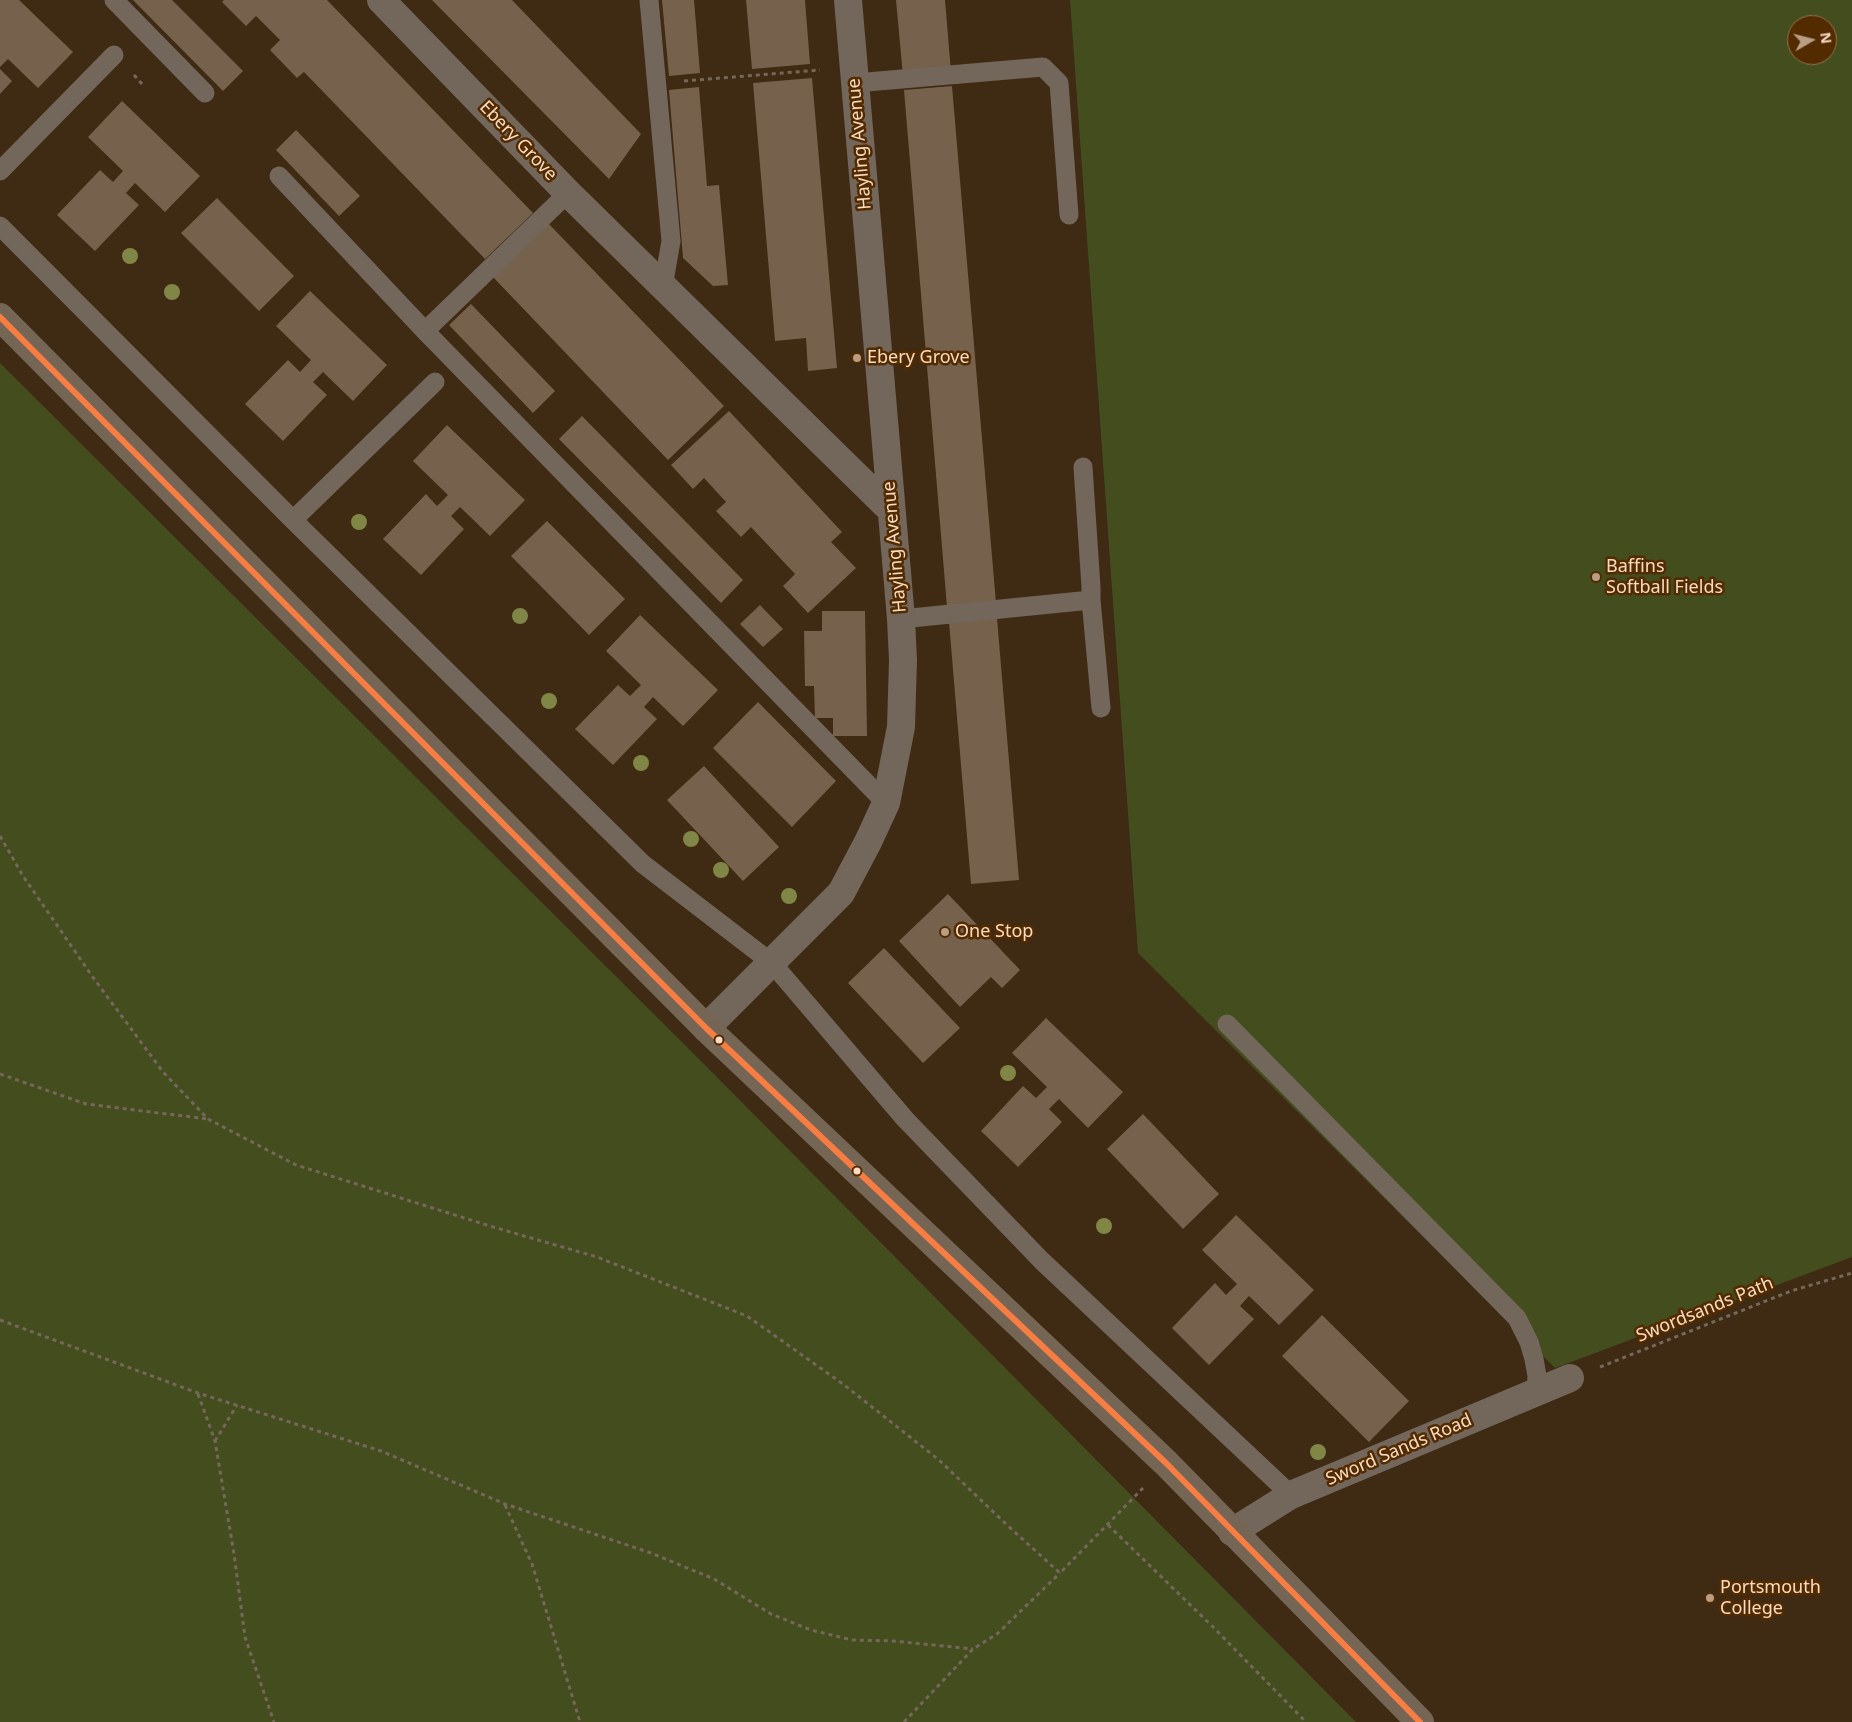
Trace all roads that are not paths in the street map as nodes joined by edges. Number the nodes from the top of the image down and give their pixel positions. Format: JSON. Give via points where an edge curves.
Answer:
{"nodes":[{"id":1,"x":114,"y":0,"type":"edge"},
{"id":2,"x":381,"y":0,"type":"edge"},
{"id":3,"x":649,"y":0,"type":"edge"},
{"id":4,"x":848,"y":0,"type":"edge"},
{"id":5,"x":114,"y":55,"type":"dead end"},
{"id":6,"x":854,"y":75,"type":"junction"},
{"id":7,"x":205,"y":93,"type":"dead end"},
{"id":8,"x":0,"y":171,"type":"edge"},
{"id":9,"x":279,"y":176,"type":"dead end"},
{"id":10,"x":568,"y":193,"type":"junction"},
{"id":11,"x":1070,"y":216,"type":"dead end"},
{"id":12,"x":0,"y":226,"type":"edge"},
{"id":13,"x":663,"y":287,"type":"junction"},
{"id":14,"x":0,"y":317,"type":"edge"},
{"id":15,"x":425,"y":331,"type":"junction"},
{"id":16,"x":435,"y":382,"type":"dead end"},
{"id":17,"x":1083,"y":467,"type":"dead end"},
{"id":18,"x":891,"y":510,"type":"junction"},
{"id":19,"x":294,"y":520,"type":"junction"},
{"id":20,"x":1091,"y":600,"type":"junction"},
{"id":21,"x":901,"y":619,"type":"junction"},
{"id":22,"x":1102,"y":708,"type":"dead end"},
{"id":23,"x":886,"y":803,"type":"junction"},
{"id":24,"x":772,"y":963,"type":"junction"},
{"id":25,"x":1227,"y":1024,"type":"dead end"},
{"id":26,"x":706,"y":1028,"type":"junction"},
{"id":27,"x":1570,"y":1378,"type":"road end"},
{"id":28,"x":1536,"y":1393,"type":"junction"},
{"id":29,"x":1291,"y":1495,"type":"junction"},
{"id":30,"x":1232,"y":1532,"type":"junction"},
{"id":31,"x":1420,"y":1722,"type":"edge"}],
"edges":[{"from":1,"to":7,"type":"lane"},
{"from":2,"to":10,"type":"street","name":"Ebery Grove"},
{"from":3,"to":13,"type":"lane","via":[[671,241]]},
{"from":4,"to":6,"type":"street","name":"Hayling Avenue"},
{"from":5,"to":8,"type":"lane"},
{"from":6,"to":11,"type":"lane","via":[[1043,67],[1059,83]]},
{"from":6,"to":18,"type":"street","name":"Hayling Avenue"},
{"from":9,"to":15,"type":"lane"},
{"from":10,"to":13,"type":"street","name":"Ebery Grove"},
{"from":10,"to":15,"type":"lane"},
{"from":12,"to":19,"type":"lane"},
{"from":13,"to":18,"type":"street","name":"Ebery Grove"},
{"from":14,"to":26,"type":"main road"},
{"from":15,"to":23,"type":"lane"},
{"from":16,"to":19,"type":"lane"},
{"from":17,"to":20,"type":"lane"},
{"from":18,"to":21,"type":"street","name":"Hayling Avenue"},
{"from":19,"to":24,"type":"lane","via":[[643,864]]},
{"from":20,"to":21,"type":"lane"},
{"from":20,"to":22,"type":"lane"},
{"from":21,"to":23,"type":"street","name":"Hayling Avenue","via":[[901,727]]},
{"from":23,"to":24,"type":"street","name":"Hayling Avenue","via":[[841,893]]},
{"from":24,"to":26,"type":"street","name":"Hayling Avenue"},
{"from":24,"to":29,"type":"lane","via":[[905,1119],[1042,1261]]},
{"from":25,"to":28,"type":"lane","via":[[1517,1318],[1534,1359]]},
{"from":26,"to":30,"type":"main road","via":[[1166,1464]]},
{"from":27,"to":28,"type":"street","name":"Sword Sands Road"},
{"from":28,"to":29,"type":"street","name":"Sword Sands Road"},
{"from":29,"to":30,"type":"street","name":"Sword Sands Road"},
{"from":30,"to":31,"type":"main road"}]}
